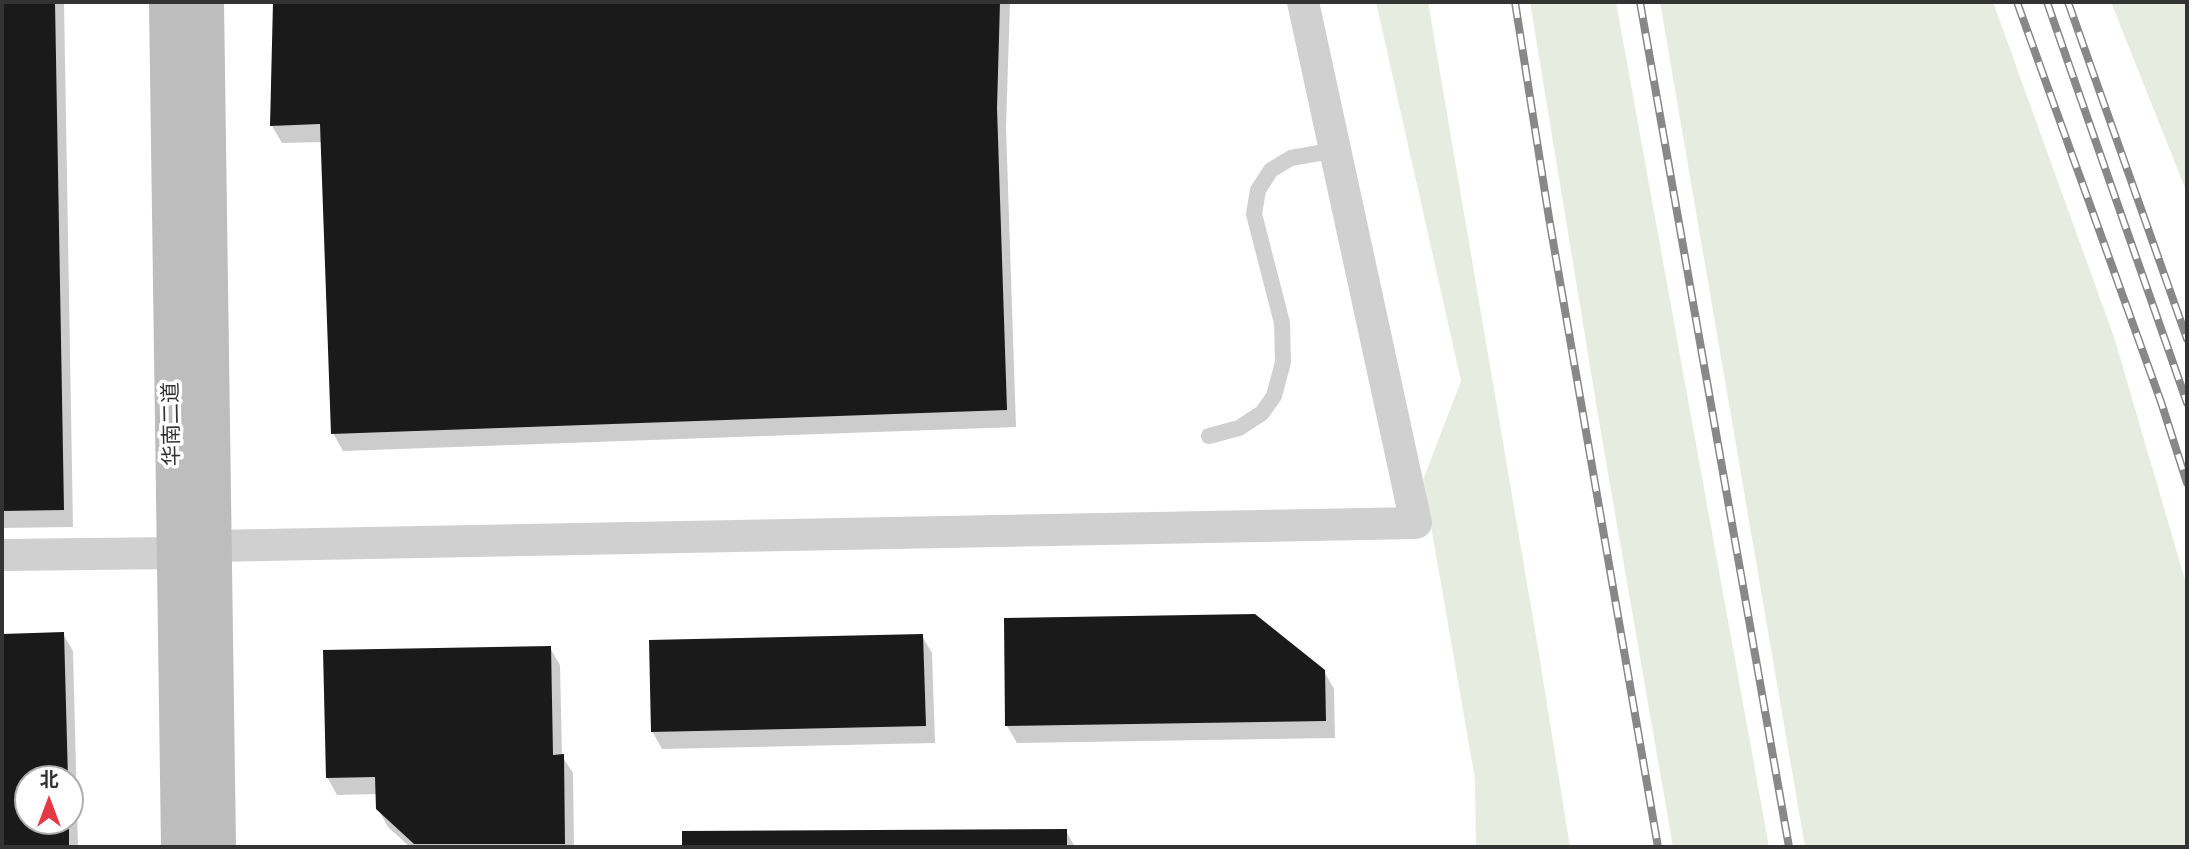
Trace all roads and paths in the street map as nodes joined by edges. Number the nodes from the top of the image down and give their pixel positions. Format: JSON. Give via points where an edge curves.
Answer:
{"nodes":[{"id":1,"x":168,"y":2,"type":"edge"},
{"id":2,"x":205,"y":2,"type":"edge"},
{"id":3,"x":1303,"y":2,"type":"edge"},
{"id":4,"x":1336,"y":150,"type":"junction"},
{"id":5,"x":1209,"y":436,"type":"dead end"},
{"id":6,"x":212,"y":546,"type":"junction"},
{"id":7,"x":175,"y":553,"type":"junction"},
{"id":8,"x":2,"y":555,"type":"edge"},
{"id":9,"x":180,"y":847,"type":"edge"},
{"id":10,"x":217,"y":847,"type":"edge"}],
"edges":[{"from":1,"to":7,"type":"street","name":"华南二道"},
{"from":2,"to":6,"type":"street","name":"华南二道"},
{"from":3,"to":4,"type":"street"},
{"from":4,"to":5,"type":"lane","via":[[1291,158],[1272,170],[1258,190],[1254,214],[1282,323],[1283,362],[1274,396],[1262,412],[1240,428]]},
{"from":4,"to":6,"type":"street","via":[[1416,523]]},
{"from":6,"to":7,"type":"street"},
{"from":6,"to":10,"type":"street","name":"华南二道"},
{"from":7,"to":8,"type":"street"},
{"from":7,"to":9,"type":"street","name":"华南二道"}]}
